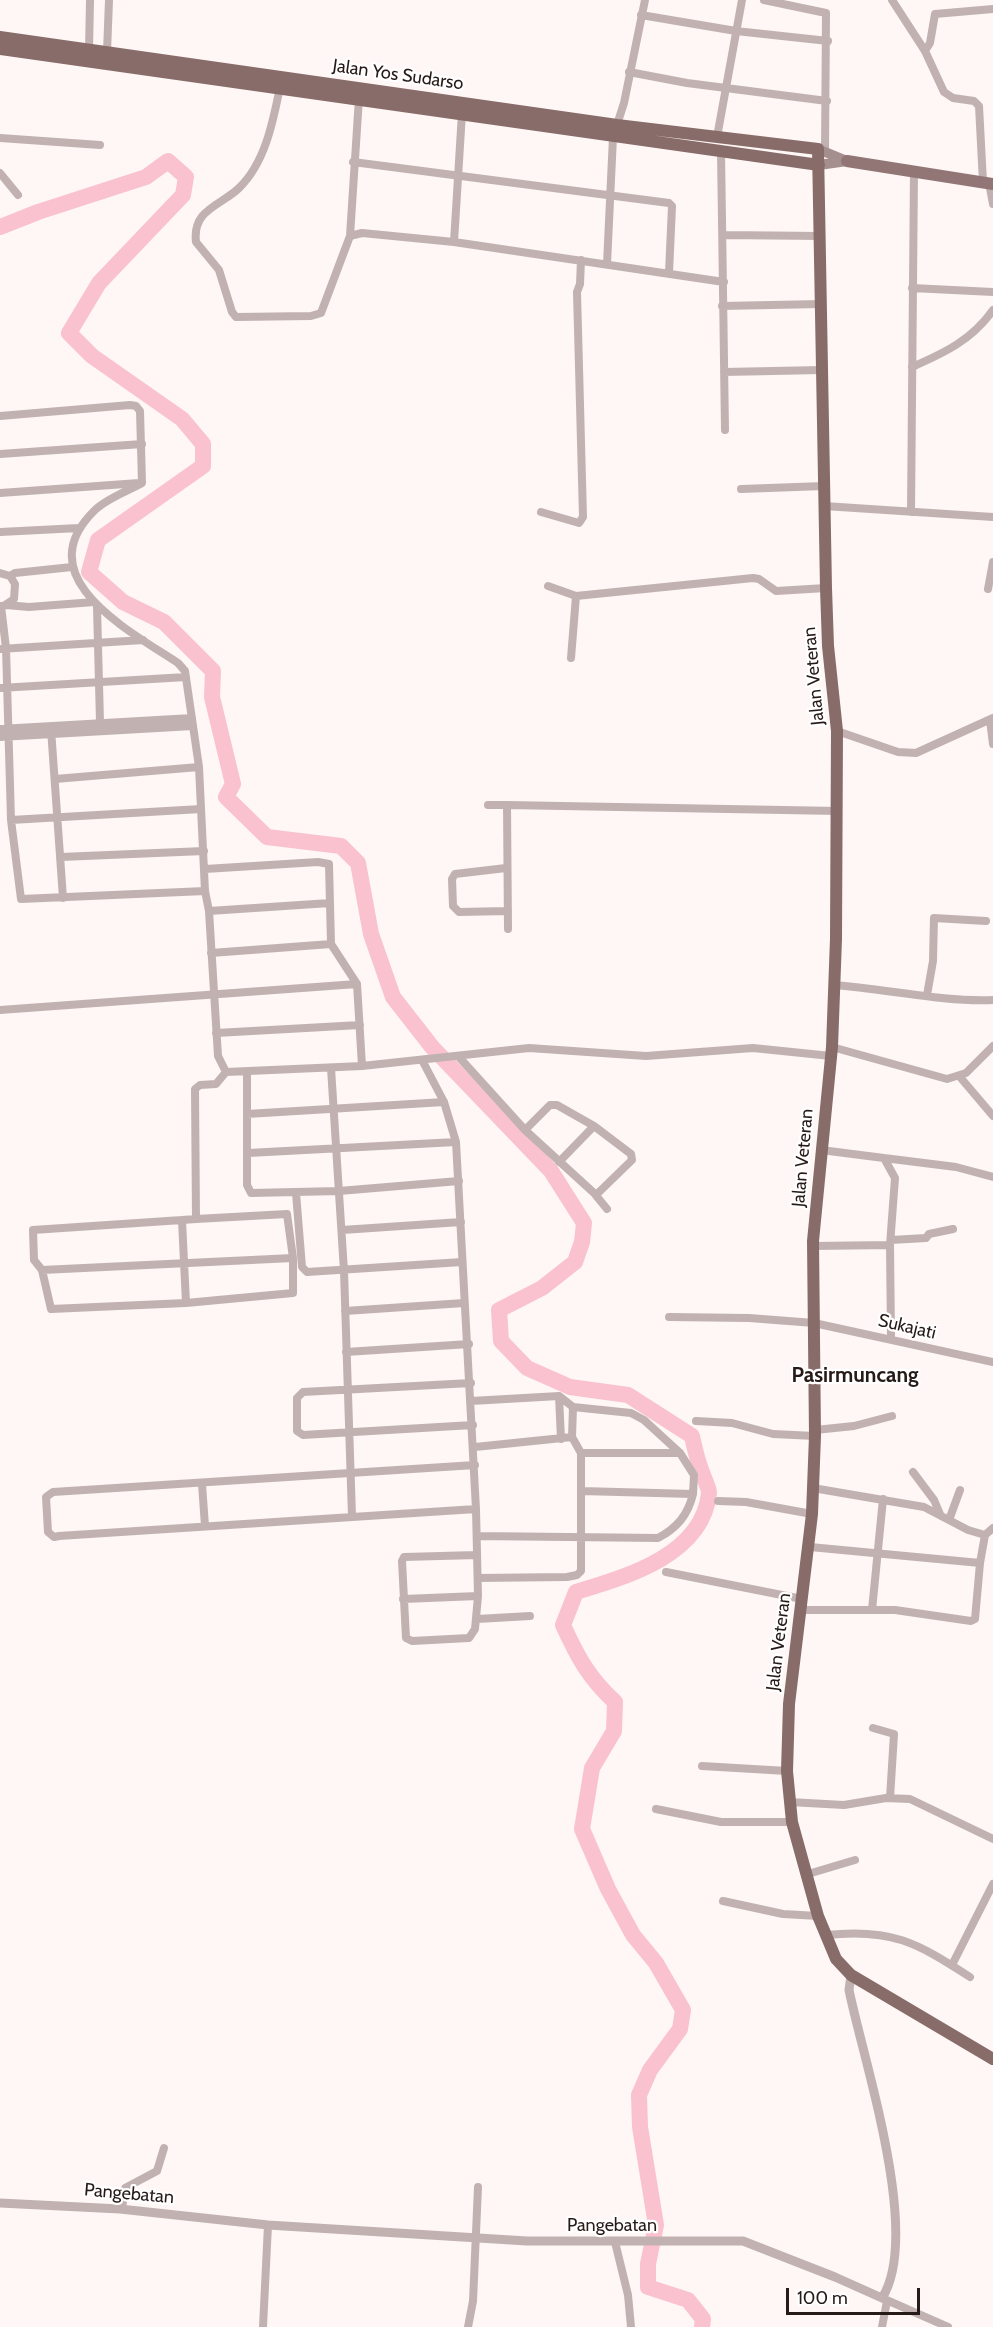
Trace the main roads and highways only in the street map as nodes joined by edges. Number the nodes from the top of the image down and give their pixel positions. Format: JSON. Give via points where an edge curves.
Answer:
{"nodes":[{"id":1,"x":0,"y":37,"type":"edge"},
{"id":2,"x":0,"y":49,"type":"edge"},
{"id":3,"x":615,"y":131,"type":"junction"},
{"id":4,"x":822,"y":150,"type":"junction"},
{"id":5,"x":847,"y":161,"type":"junction"},
{"id":6,"x":819,"y":165,"type":"junction"},
{"id":7,"x":988,"y":183,"type":"edge"},
{"id":8,"x":993,"y":2059,"type":"edge"}],
"edges":[{"from":1,"to":3,"type":"highway","name":"Jalan Yos Sudarso"},
{"from":2,"to":3,"type":"highway","name":"Jalan Yos Sudarso"},
{"from":3,"to":4,"type":"highway","name":"Jalan Yos Sudarso","via":[[717,137]]},
{"from":3,"to":6,"type":"highway","name":"Jalan Yos Sudarso"},
{"from":4,"to":5,"type":"main road"},
{"from":4,"to":6,"type":"highway","name":"Jalan Veteran"},
{"from":5,"to":6,"type":"main road"},
{"from":5,"to":7,"type":"main road"},
{"from":6,"to":8,"type":"highway","name":"Jalan Veteran","via":[[826,588],[837,731],[838,811],[831,1051],[813,1246],[812,1514],[789,1704],[789,1802],[818,1916],[836,1959],[851,1975]]}]}
